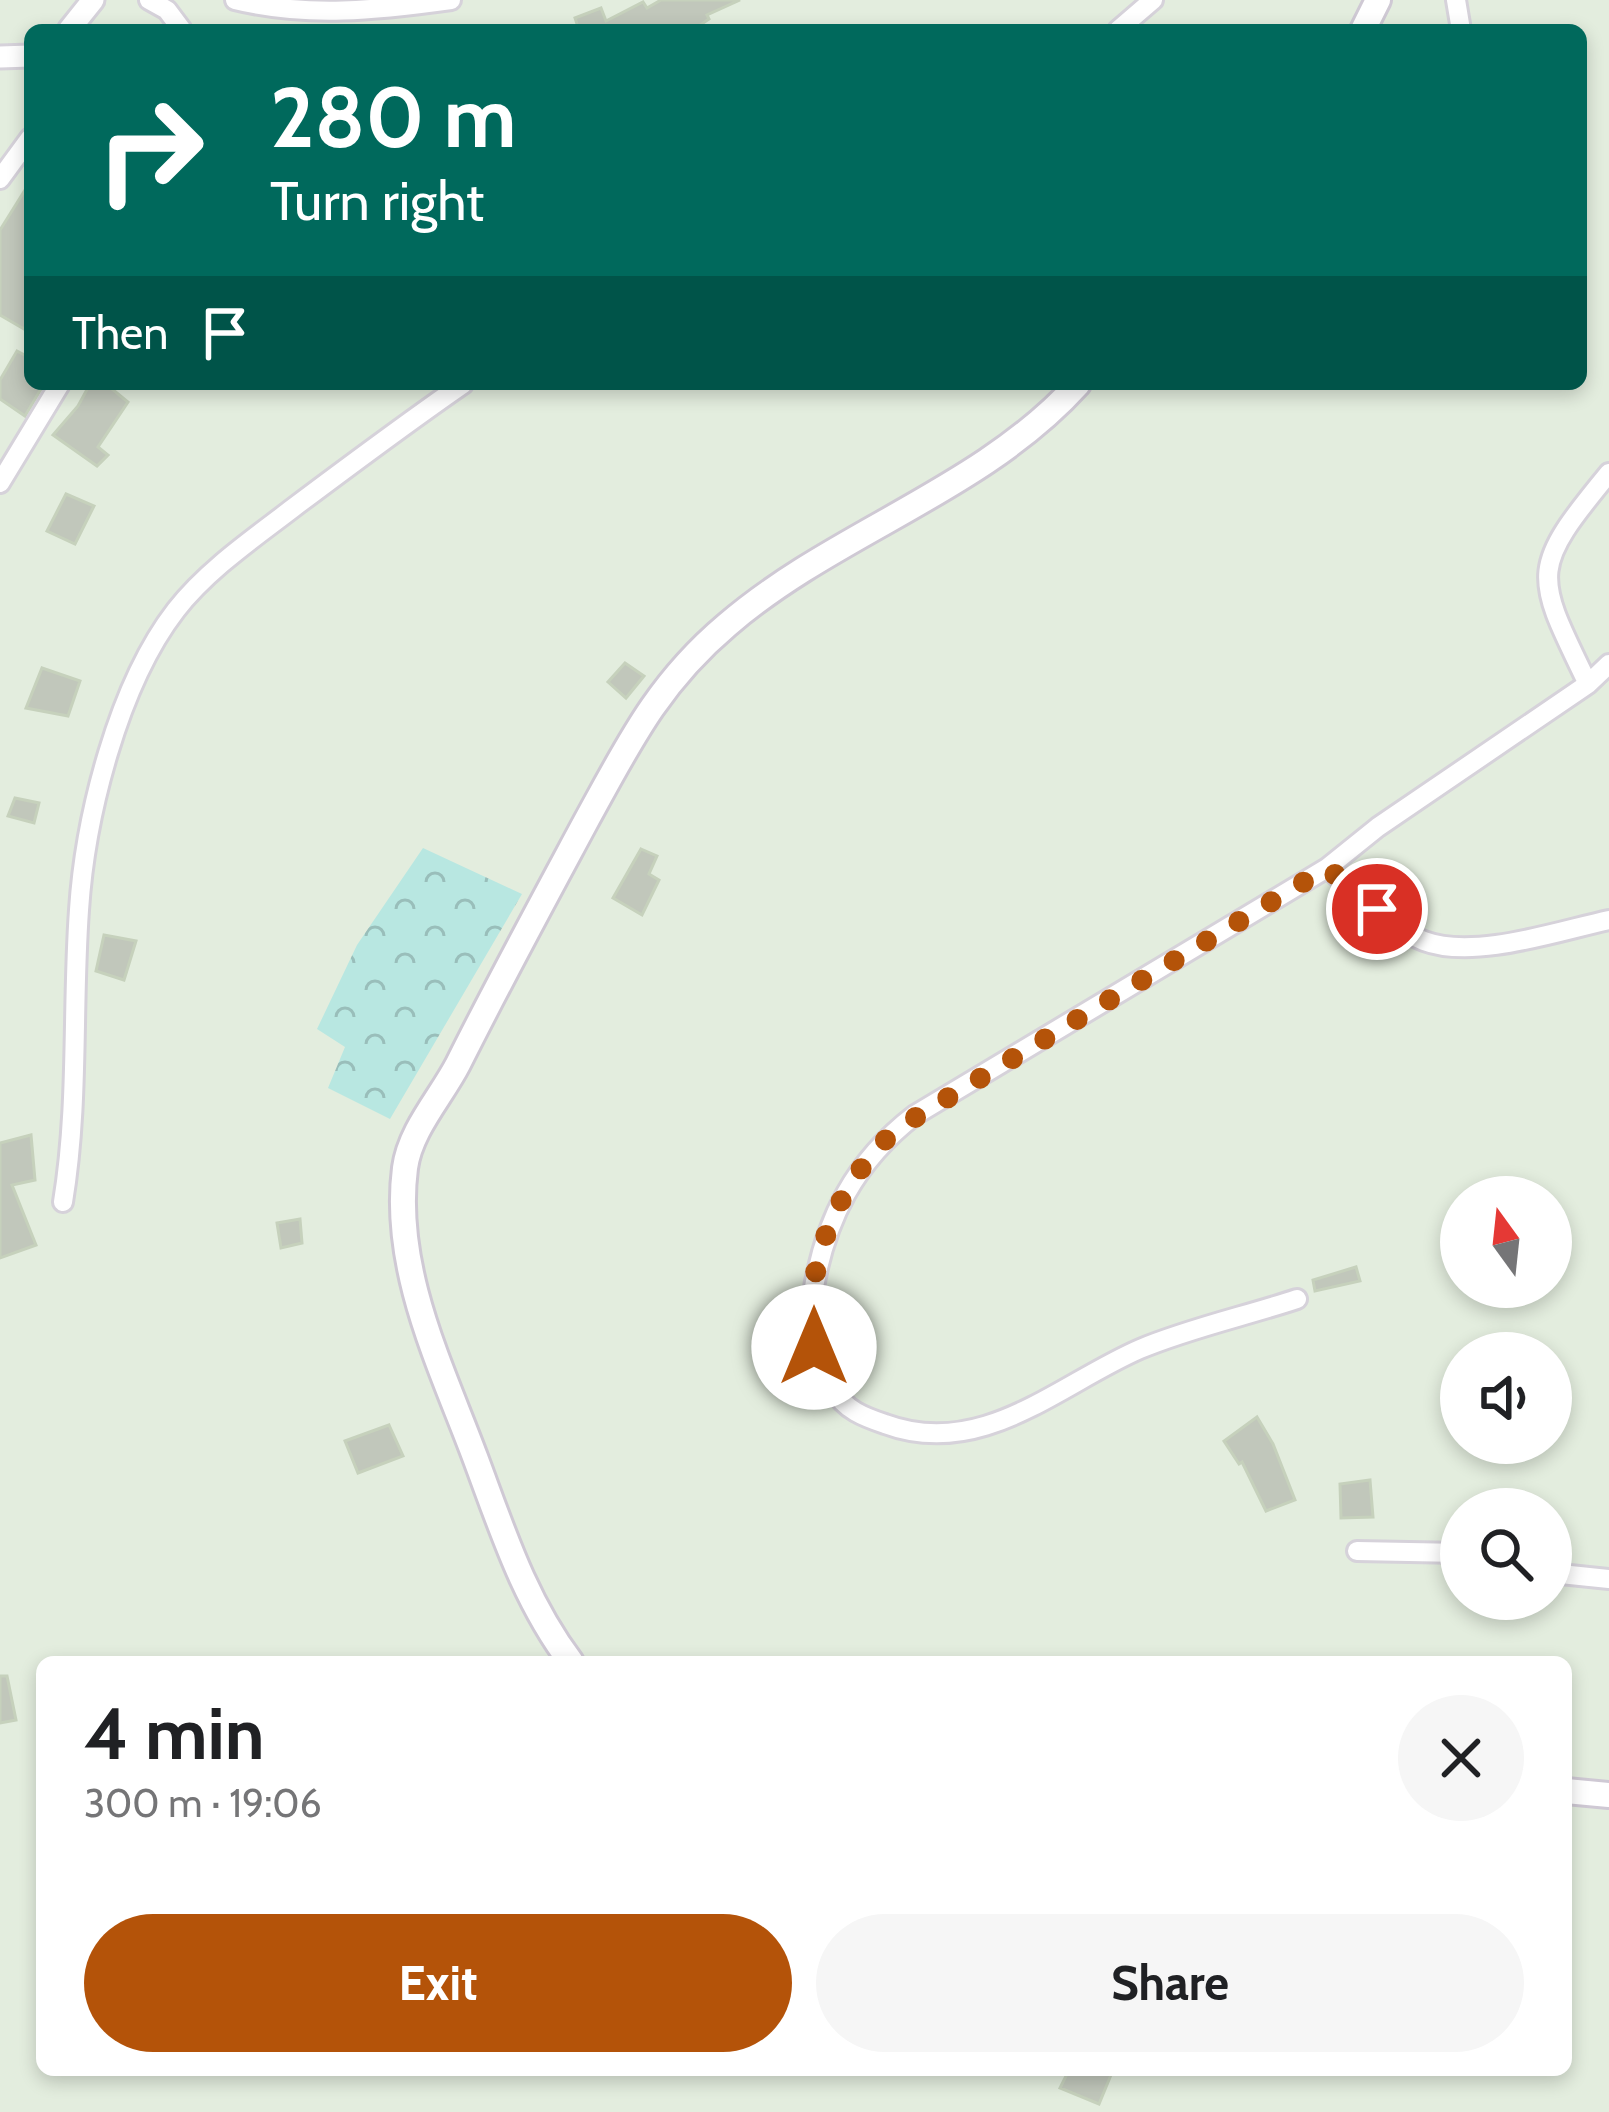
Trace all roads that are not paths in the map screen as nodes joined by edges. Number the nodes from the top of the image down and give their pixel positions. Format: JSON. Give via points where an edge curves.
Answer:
{"nodes":[{"id":1,"x":149,"y":0,"type":"edge"},
{"id":2,"x":235,"y":0,"type":"edge"},
{"id":3,"x":451,"y":0,"type":"edge"},
{"id":4,"x":1153,"y":0,"type":"edge"},
{"id":5,"x":178,"y":24,"type":"edge"},
{"id":6,"x":1125,"y":24,"type":"edge"},
{"id":7,"x":24,"y":146,"type":"edge"},
{"id":8,"x":0,"y":179,"type":"edge"},
{"id":9,"x":56,"y":390,"type":"edge"},
{"id":10,"x":455,"y":390,"type":"edge"},
{"id":11,"x":1071,"y":390,"type":"edge"},
{"id":12,"x":1609,"y":473,"type":"edge"},
{"id":13,"x":0,"y":483,"type":"edge"},
{"id":14,"x":1609,"y":664,"type":"edge"},
{"id":15,"x":1588,"y":684,"type":"junction"},
{"id":16,"x":1327,"y":868,"type":"junction"},
{"id":17,"x":1609,"y":920,"type":"edge"},
{"id":18,"x":63,"y":1202,"type":"dead end"},
{"id":19,"x":1298,"y":1299,"type":"dead end"},
{"id":20,"x":1357,"y":1551,"type":"dead end"},
{"id":21,"x":1440,"y":1553,"type":"edge"},
{"id":22,"x":1572,"y":1576,"type":"edge"},
{"id":23,"x":1609,"y":1580,"type":"edge"},
{"id":24,"x":567,"y":1656,"type":"edge"},
{"id":25,"x":1572,"y":1792,"type":"edge"},
{"id":26,"x":1609,"y":1795,"type":"edge"}],
"edges":[{"from":1,"to":5,"type":"street"},
{"from":2,"to":3,"type":"street","via":[[366,12]]},
{"from":4,"to":6,"type":"street"},
{"from":7,"to":8,"type":"street"},
{"from":9,"to":13,"type":"street"},
{"from":10,"to":18,"type":"street","via":[[242,547],[178,608],[134,686],[87,842]]},
{"from":11,"to":24,"type":"main road","via":[[1004,450],[772,589],[671,679],[631,734],[410,1145],[405,1217],[422,1316],[526,1594]]},
{"from":12,"to":15,"type":"street","via":[[1550,552],[1546,571],[1558,622]]},
{"from":14,"to":15,"type":"street"},
{"from":15,"to":16,"type":"street"},
{"from":16,"to":17,"type":"street","via":[[1409,933],[1444,946],[1484,946]]},
{"from":16,"to":19,"type":"street","via":[[898,1128],[836,1210],[811,1325],[839,1399],[904,1431],[934,1433],[1037,1407],[1145,1347]]},
{"from":20,"to":21,"type":"street"},
{"from":22,"to":23,"type":"street"},
{"from":25,"to":26,"type":"main road"}]}
